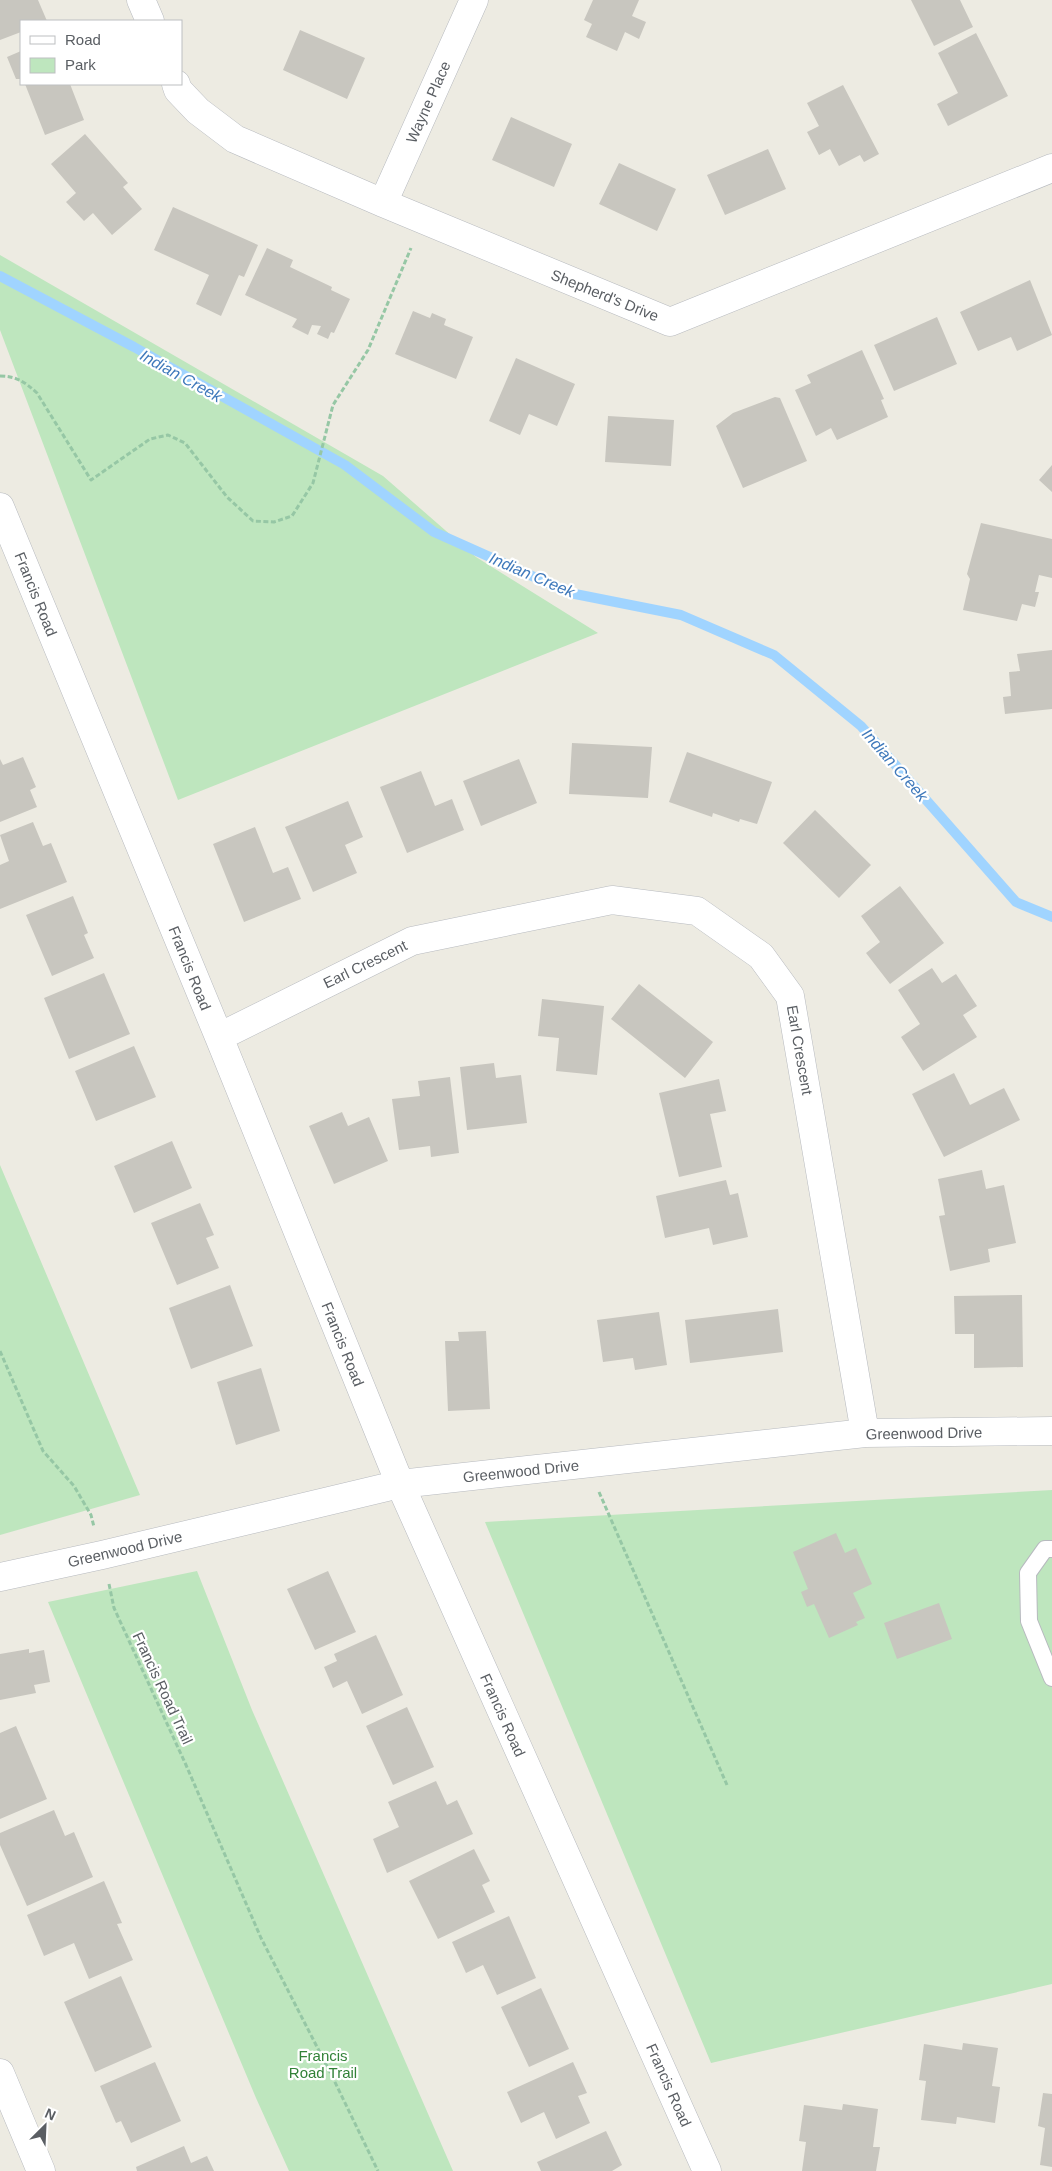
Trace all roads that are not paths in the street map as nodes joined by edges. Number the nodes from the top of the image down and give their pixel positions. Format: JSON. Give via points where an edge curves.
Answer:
{"nodes":[{"id":1,"x":141,"y":0,"type":"edge"},
{"id":2,"x":474,"y":0,"type":"edge"},
{"id":3,"x":150,"y":20,"type":"edge"},
{"id":4,"x":176,"y":85,"type":"edge"},
{"id":5,"x":1052,"y":168,"type":"edge"},
{"id":6,"x":383,"y":203,"type":"junction"},
{"id":7,"x":0,"y":507,"type":"edge"},
{"id":8,"x":219,"y":1037,"type":"junction"},
{"id":9,"x":1052,"y":1431,"type":"edge"},
{"id":10,"x":865,"y":1433,"type":"junction"},
{"id":11,"x":400,"y":1484,"type":"junction"},
{"id":12,"x":1052,"y":1549,"type":"edge"},
{"id":13,"x":0,"y":1577,"type":"edge"},
{"id":14,"x":1052,"y":1678,"type":"edge"},
{"id":15,"x":0,"y":2073,"type":"edge"},
{"id":16,"x":41,"y":2171,"type":"edge"},
{"id":17,"x":707,"y":2171,"type":"edge"}],
"edges":[{"from":1,"to":3,"type":"street"},
{"from":2,"to":6,"type":"street","name":"Wayne Place"},
{"from":4,"to":6,"type":"street","name":"Shepherd's Drive","via":[[198,110],[235,139]]},
{"from":5,"to":6,"type":"street","name":"Shepherd's Drive","via":[[670,322]]},
{"from":7,"to":8,"type":"street","name":"Francis Road"},
{"from":8,"to":10,"type":"street","name":"Earl Crescent","via":[[412,941],[612,900],[697,911],[761,956],[790,996]]},
{"from":8,"to":11,"type":"street","name":"Francis Road"},
{"from":9,"to":10,"type":"street","name":"Greenwood Drive"},
{"from":10,"to":11,"type":"street","name":"Greenwood Drive"},
{"from":11,"to":13,"type":"street","name":"Greenwood Drive"},
{"from":11,"to":17,"type":"street","name":"Francis Road"},
{"from":12,"to":14,"type":"lane","via":[[1045,1549],[1028,1573],[1029,1621]]},
{"from":15,"to":16,"type":"street"}]}
